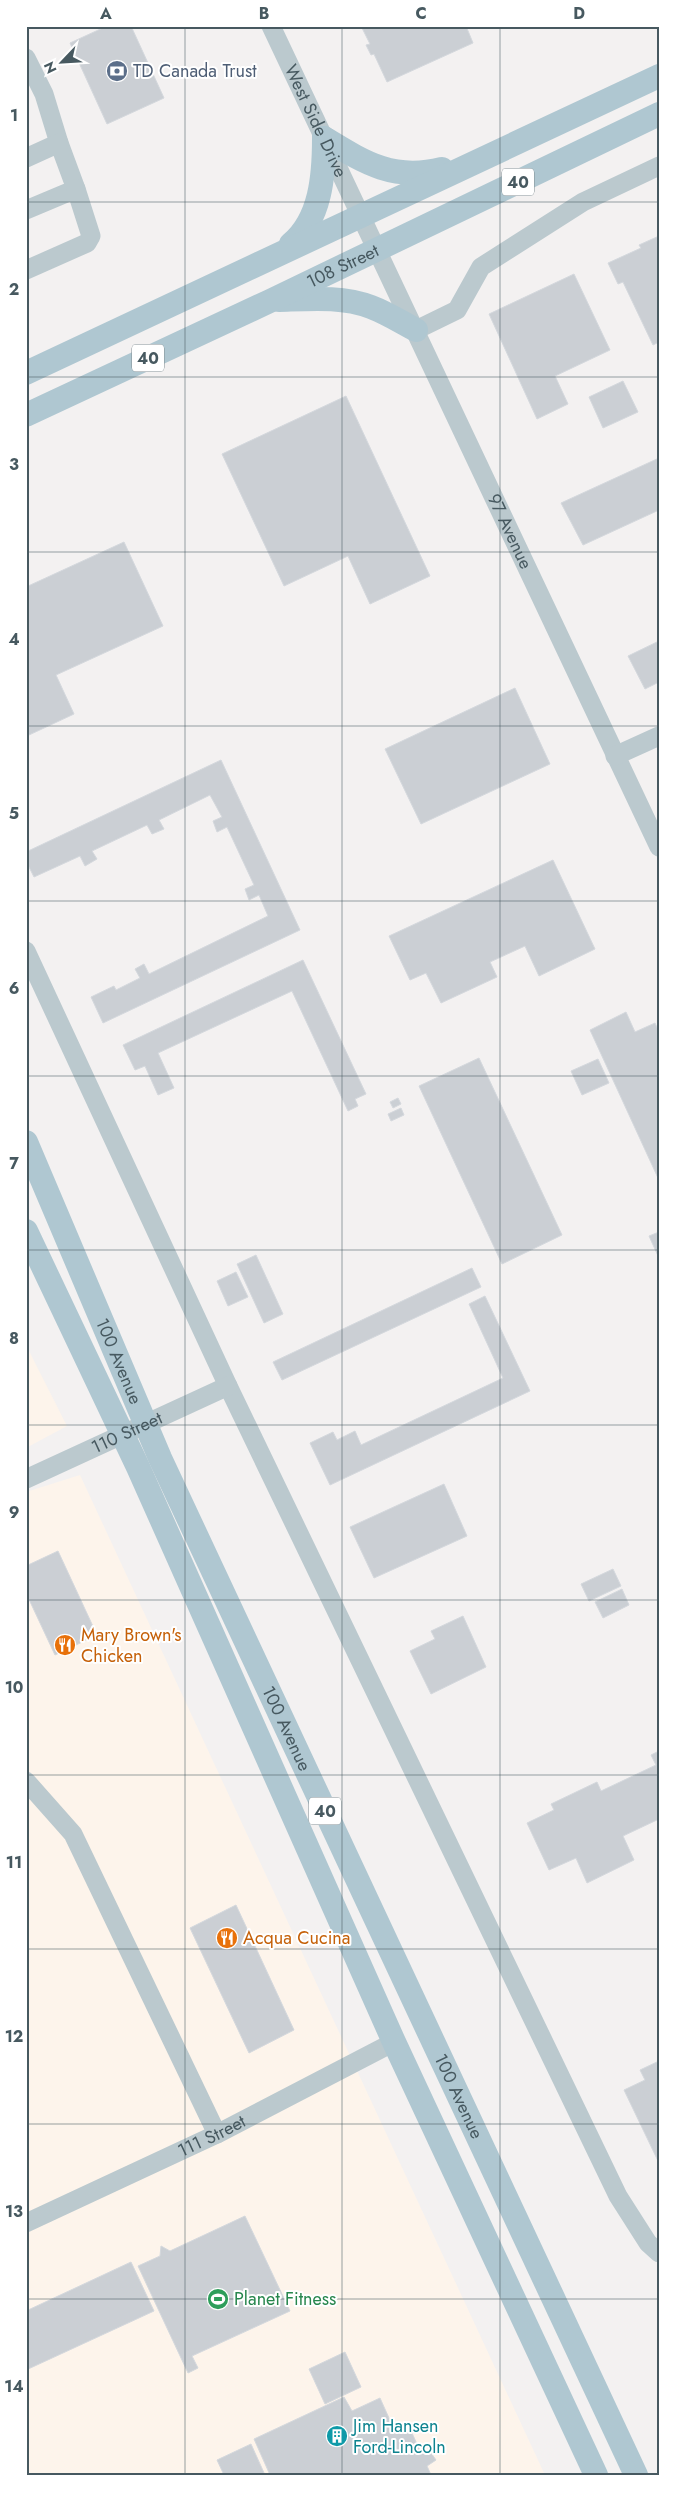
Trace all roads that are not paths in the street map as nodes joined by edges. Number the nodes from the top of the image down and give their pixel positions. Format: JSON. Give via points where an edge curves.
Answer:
{"nodes":[{"id":1,"x":271,"y":26,"type":"edge"},
{"id":2,"x":26,"y":58,"type":"edge"},
{"id":3,"x":659,"y":76,"type":"edge"},
{"id":4,"x":659,"y":114,"type":"edge"},
{"id":5,"x":324,"y":138,"type":"junction"},
{"id":6,"x":59,"y":143,"type":"junction"},
{"id":7,"x":26,"y":158,"type":"edge"},
{"id":8,"x":480,"y":160,"type":"junction"},
{"id":9,"x":659,"y":166,"type":"edge"},
{"id":10,"x":76,"y":189,"type":"junction"},
{"id":11,"x":26,"y":210,"type":"edge"},
{"id":12,"x":360,"y":215,"type":"junction"},
{"id":13,"x":377,"y":250,"type":"junction"},
{"id":14,"x":280,"y":254,"type":"junction"},
{"id":15,"x":26,"y":270,"type":"edge"},
{"id":16,"x":270,"y":301,"type":"junction"},
{"id":17,"x":416,"y":330,"type":"junction"},
{"id":18,"x":26,"y":373,"type":"edge"},
{"id":19,"x":26,"y":415,"type":"edge"},
{"id":20,"x":659,"y":736,"type":"edge"},
{"id":21,"x":615,"y":756,"type":"junction"},
{"id":22,"x":659,"y":847,"type":"edge"},
{"id":23,"x":26,"y":951,"type":"edge"},
{"id":24,"x":26,"y":1142,"type":"edge"},
{"id":25,"x":26,"y":1231,"type":"edge"},
{"id":26,"x":228,"y":1386,"type":"junction"},
{"id":27,"x":145,"y":1424,"type":"junction"},
{"id":28,"x":122,"y":1435,"type":"junction"},
{"id":29,"x":28,"y":1476,"type":"edge"},
{"id":30,"x":26,"y":1781,"type":"edge"},
{"id":31,"x":394,"y":2042,"type":"junction"},
{"id":32,"x":217,"y":2134,"type":"junction"},
{"id":33,"x":26,"y":2223,"type":"edge"},
{"id":34,"x":659,"y":2253,"type":"edge"},
{"id":35,"x":596,"y":2475,"type":"edge"},
{"id":36,"x":636,"y":2475,"type":"edge"}],
"edges":[{"from":1,"to":5,"type":"street","name":"West Side Drive"},
{"from":2,"to":6,"type":"street","via":[[44,94]]},
{"from":3,"to":8,"type":"main road","number":"40"},
{"from":4,"to":13,"type":"main road","name":"108 Street","number":"40"},
{"from":5,"to":8,"type":"main road","via":[[363,162],[388,171],[426,173]]},
{"from":5,"to":12,"type":"street","name":"West Side Drive"},
{"from":5,"to":14,"type":"main road","via":[[322,184],[308,227]]},
{"from":6,"to":7,"type":"street"},
{"from":6,"to":10,"type":"street"},
{"from":8,"to":12,"type":"main road","number":"40"},
{"from":9,"to":17,"type":"street","via":[[583,202],[481,267],[457,310]]},
{"from":10,"to":11,"type":"street"},
{"from":10,"to":15,"type":"street","via":[[91,236],[87,243]]},
{"from":12,"to":13,"type":"street","name":"97 Avenue"},
{"from":12,"to":14,"type":"main road","number":"40"},
{"from":13,"to":16,"type":"main road","name":"108 Street","number":"40"},
{"from":13,"to":17,"type":"street","name":"97 Avenue"},
{"from":14,"to":18,"type":"main road","number":"40"},
{"from":16,"to":17,"type":"main road","via":[[330,299],[355,302],[371,306]]},
{"from":16,"to":19,"type":"main road","name":"108 Street","number":"40"},
{"from":17,"to":21,"type":"street","name":"97 Avenue"},
{"from":20,"to":21,"type":"street"},
{"from":21,"to":22,"type":"street","name":"97 Avenue"},
{"from":23,"to":26,"type":"street"},
{"from":24,"to":27,"type":"main road","name":"100 Avenue","number":"40"},
{"from":25,"to":28,"type":"main road","name":"100 Avenue","number":"40"},
{"from":26,"to":27,"type":"street","name":"110 Street"},
{"from":26,"to":34,"type":"street","via":[[618,2196],[648,2243]]},
{"from":27,"to":28,"type":"street","name":"110 Street"},
{"from":27,"to":36,"type":"main road","name":"100 Avenue","number":"40"},
{"from":28,"to":29,"type":"street","name":"110 Street"},
{"from":28,"to":31,"type":"main road","name":"100 Avenue","number":"40"},
{"from":30,"to":32,"type":"street","via":[[73,1834]]},
{"from":31,"to":32,"type":"street","name":"111 Street"},
{"from":31,"to":35,"type":"main road","name":"100 Avenue","number":"40"},
{"from":32,"to":33,"type":"street","name":"111 Street"}]}
